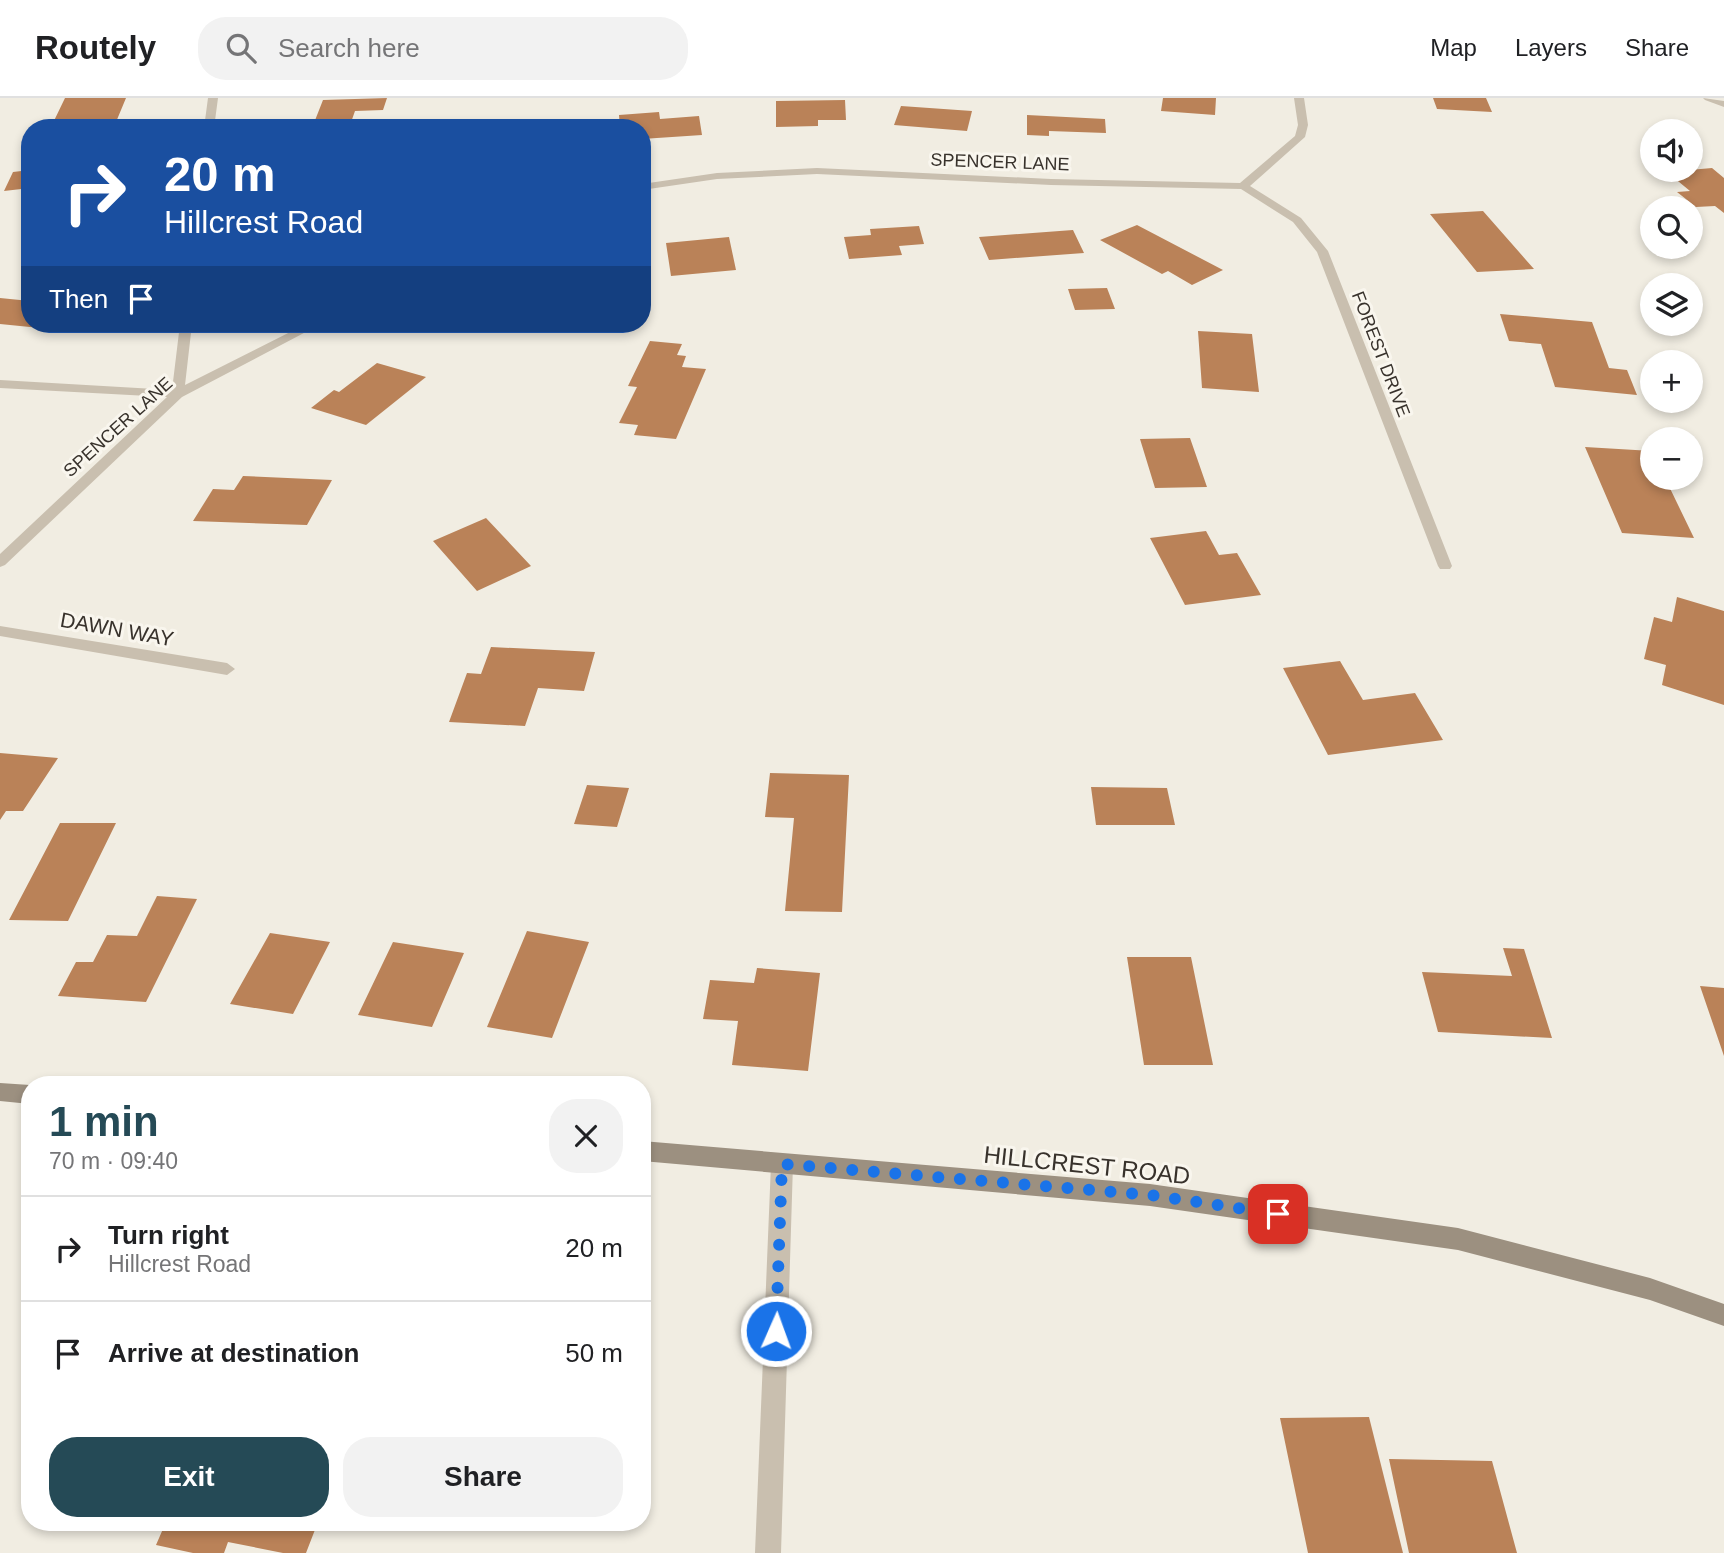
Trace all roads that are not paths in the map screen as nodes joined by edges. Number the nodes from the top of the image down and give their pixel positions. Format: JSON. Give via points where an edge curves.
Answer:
{"nodes":[{"id":1,"x":213,"y":98,"type":"edge"},
{"id":2,"x":1298,"y":98,"type":"edge"},
{"id":3,"x":1708,"y":98,"type":"edge"},
{"id":4,"x":1724,"y":104,"type":"edge"},
{"id":5,"x":210,"y":119,"type":"edge"},
{"id":6,"x":651,"y":186,"type":"edge"},
{"id":7,"x":1243,"y":186,"type":"junction"},
{"id":8,"x":186,"y":333,"type":"edge"},
{"id":9,"x":297,"y":333,"type":"edge"},
{"id":10,"x":0,"y":384,"type":"edge"},
{"id":11,"x":178,"y":394,"type":"junction"},
{"id":12,"x":0,"y":562,"type":"edge"},
{"id":13,"x":1445,"y":566,"type":"dead end"},
{"id":14,"x":0,"y":631,"type":"edge"},
{"id":15,"x":227,"y":669,"type":"dead end"},
{"id":16,"x":0,"y":1092,"type":"edge"},
{"id":17,"x":21,"y":1094,"type":"edge"},
{"id":18,"x":651,"y":1152,"type":"edge"},
{"id":19,"x":782,"y":1164,"type":"junction"},
{"id":20,"x":1724,"y":1315,"type":"edge"},
{"id":21,"x":768,"y":1553,"type":"edge"}],
"edges":[{"from":1,"to":5,"type":"street"},
{"from":2,"to":7,"type":"street","via":[[1303,125],[1300,137]]},
{"from":3,"to":4,"type":"street"},
{"from":6,"to":7,"type":"street","name":"SPENCER LANE","via":[[718,176],[817,171]]},
{"from":7,"to":13,"type":"street","name":"FOREST DRIVE","via":[[1297,220],[1322,251]]},
{"from":8,"to":11,"type":"street"},
{"from":9,"to":11,"type":"street","name":"SPENCER LANE"},
{"from":10,"to":11,"type":"street"},
{"from":11,"to":12,"type":"street","name":"SPENCER LANE"},
{"from":14,"to":15,"type":"street","name":"DAWN WAY"},
{"from":16,"to":17,"type":"main road"},
{"from":18,"to":19,"type":"main road","name":"HILLCREST ROAD"},
{"from":19,"to":20,"type":"main road","name":"HILLCREST ROAD","via":[[1150,1195],[1458,1239],[1650,1289]]},
{"from":19,"to":21,"type":"street"}]}
